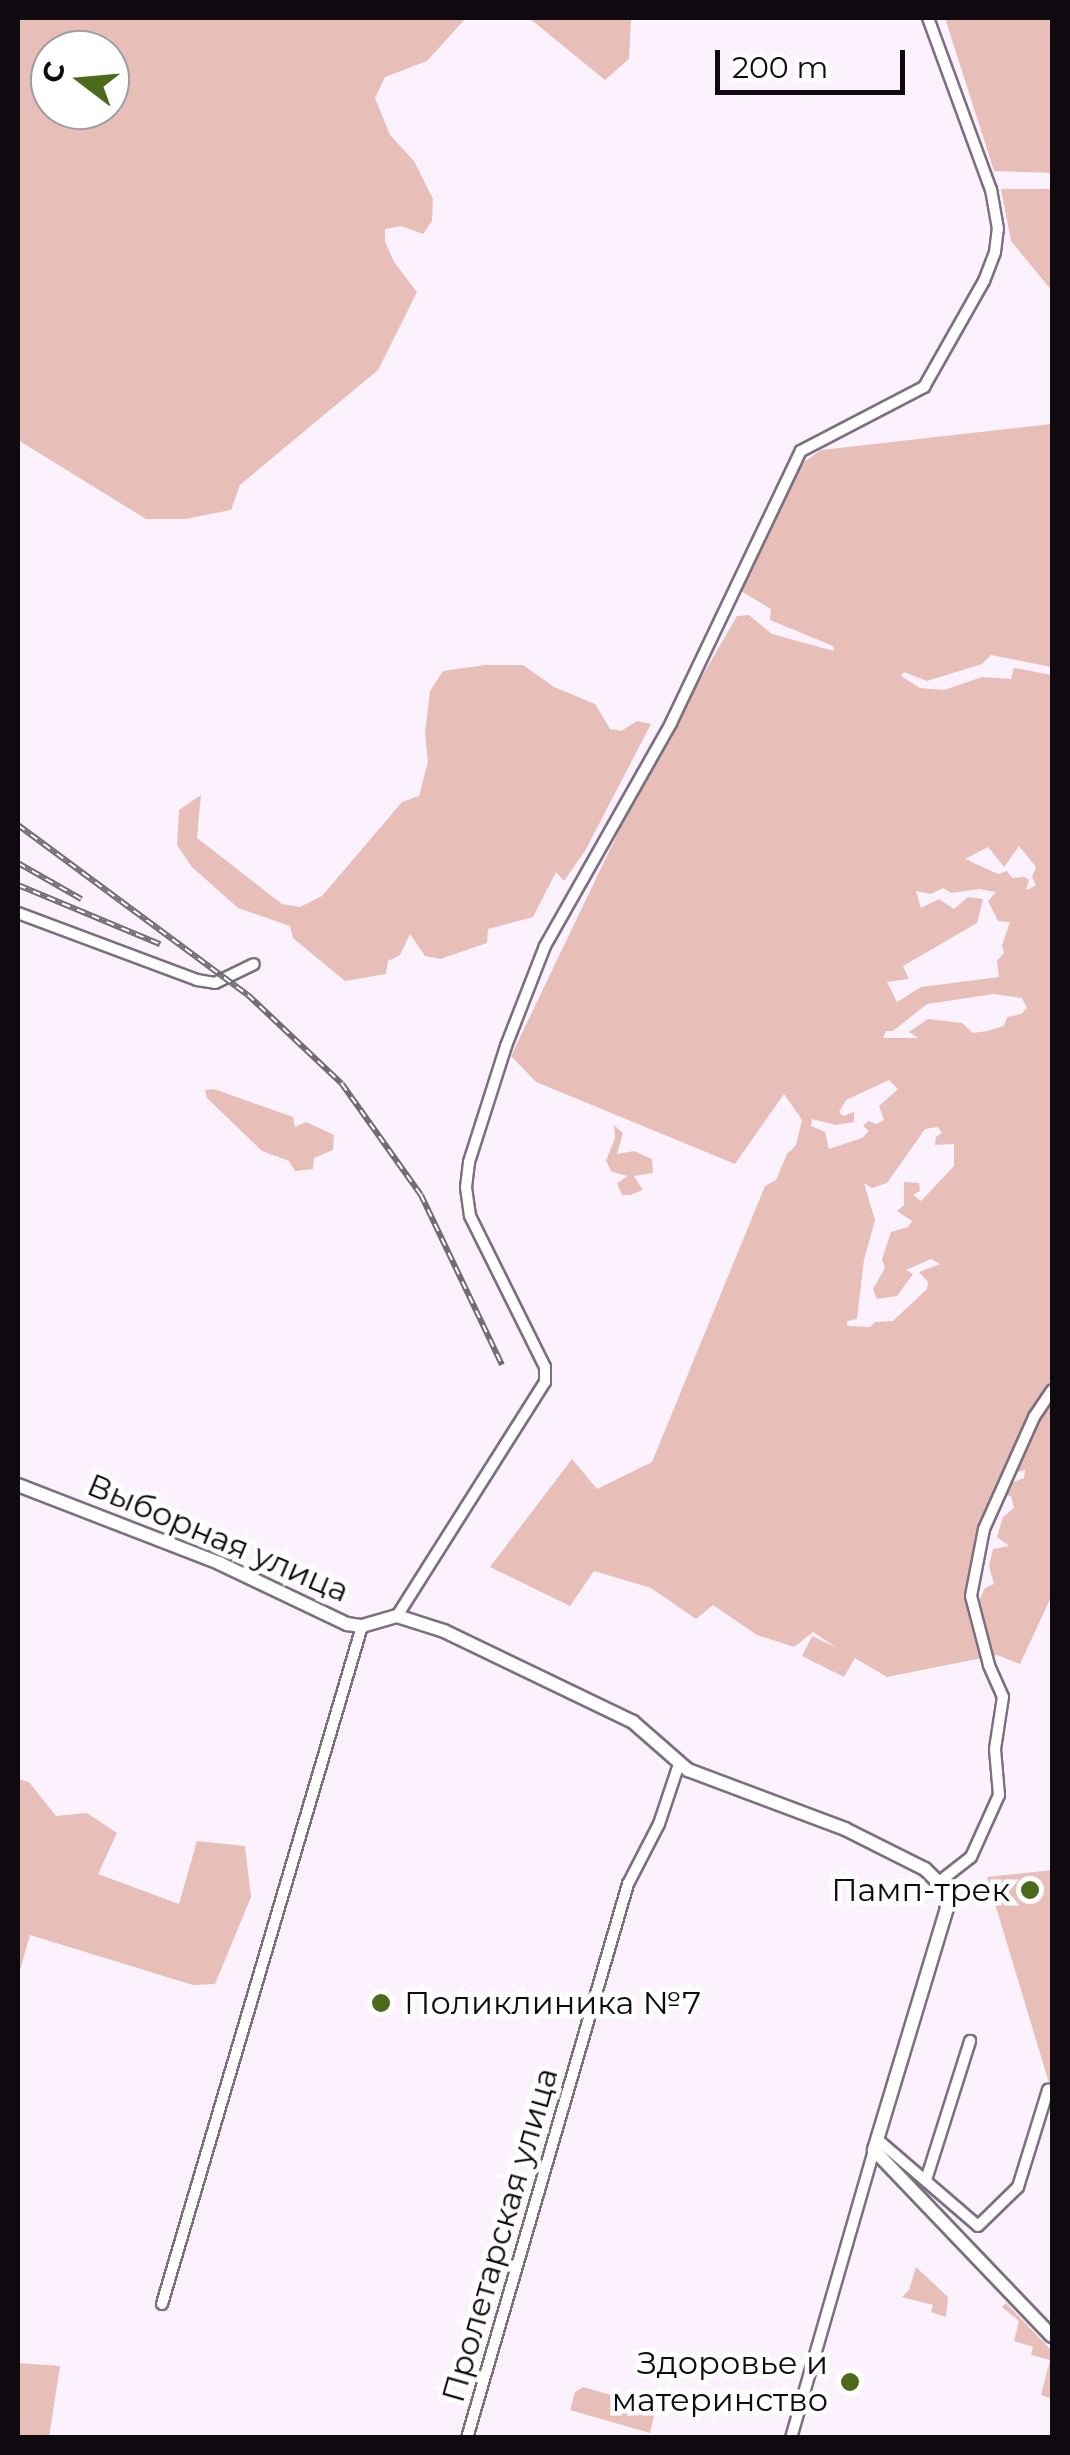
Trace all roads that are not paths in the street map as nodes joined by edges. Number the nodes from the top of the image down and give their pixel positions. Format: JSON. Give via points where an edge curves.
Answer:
{"nodes":[{"id":1,"x":928,"y":18,"type":"edge"},
{"id":2,"x":18,"y":913,"type":"edge"},
{"id":3,"x":254,"y":964,"type":"dead end"},
{"id":4,"x":1052,"y":1390,"type":"edge"},
{"id":5,"x":18,"y":1485,"type":"edge"},
{"id":6,"x":397,"y":1616,"type":"junction"},
{"id":7,"x":362,"y":1626,"type":"junction"},
{"id":8,"x":679,"y":1764,"type":"junction"},
{"id":9,"x":939,"y":1882,"type":"junction"},
{"id":10,"x":970,"y":2041,"type":"dead end"},
{"id":11,"x":1048,"y":2090,"type":"dead end"},
{"id":12,"x":876,"y":2144,"type":"junction"},
{"id":13,"x":889,"y":2168,"type":"junction"},
{"id":14,"x":867,"y":2170,"type":"junction"},
{"id":15,"x":926,"y":2180,"type":"junction"},
{"id":16,"x":162,"y":2304,"type":"dead end"},
{"id":17,"x":1052,"y":2336,"type":"edge"},
{"id":18,"x":467,"y":2438,"type":"edge"},
{"id":19,"x":792,"y":2438,"type":"edge"}],
"edges":[{"from":1,"to":6,"type":"street","via":[[991,190],[995,252],[924,387],[801,451],[671,723],[545,946],[506,1046],[466,1187],[470,1216],[545,1366],[545,1382]]},
{"from":2,"to":3,"type":"street","via":[[197,980],[215,983]]},
{"from":4,"to":9,"type":"street","via":[[984,1530],[972,1596],[1004,1697],[995,1749],[1000,1795],[972,1857]]},
{"from":5,"to":7,"type":"main road","name":"Выборная улица"},
{"from":6,"to":7,"type":"main road","name":"Выборная улица"},
{"from":6,"to":8,"type":"main road","via":[[444,1631],[610,1709],[646,1730]]},
{"from":7,"to":16,"type":"street"},
{"from":8,"to":9,"type":"main road","via":[[893,1850]]},
{"from":8,"to":18,"type":"street","name":"Пролетарская улица","via":[[660,1824],[628,1884]]},
{"from":9,"to":12,"type":"main road","via":[[947,1908]]},
{"from":10,"to":15,"type":"street"},
{"from":11,"to":15,"type":"street","via":[[1018,2187],[981,2226],[972,2225]]},
{"from":12,"to":13,"type":"main road"},
{"from":12,"to":14,"type":"street"},
{"from":12,"to":15,"type":"street"},
{"from":13,"to":14,"type":"street","via":[[877,2164]]},
{"from":13,"to":17,"type":"main road"},
{"from":14,"to":19,"type":"street"}]}
